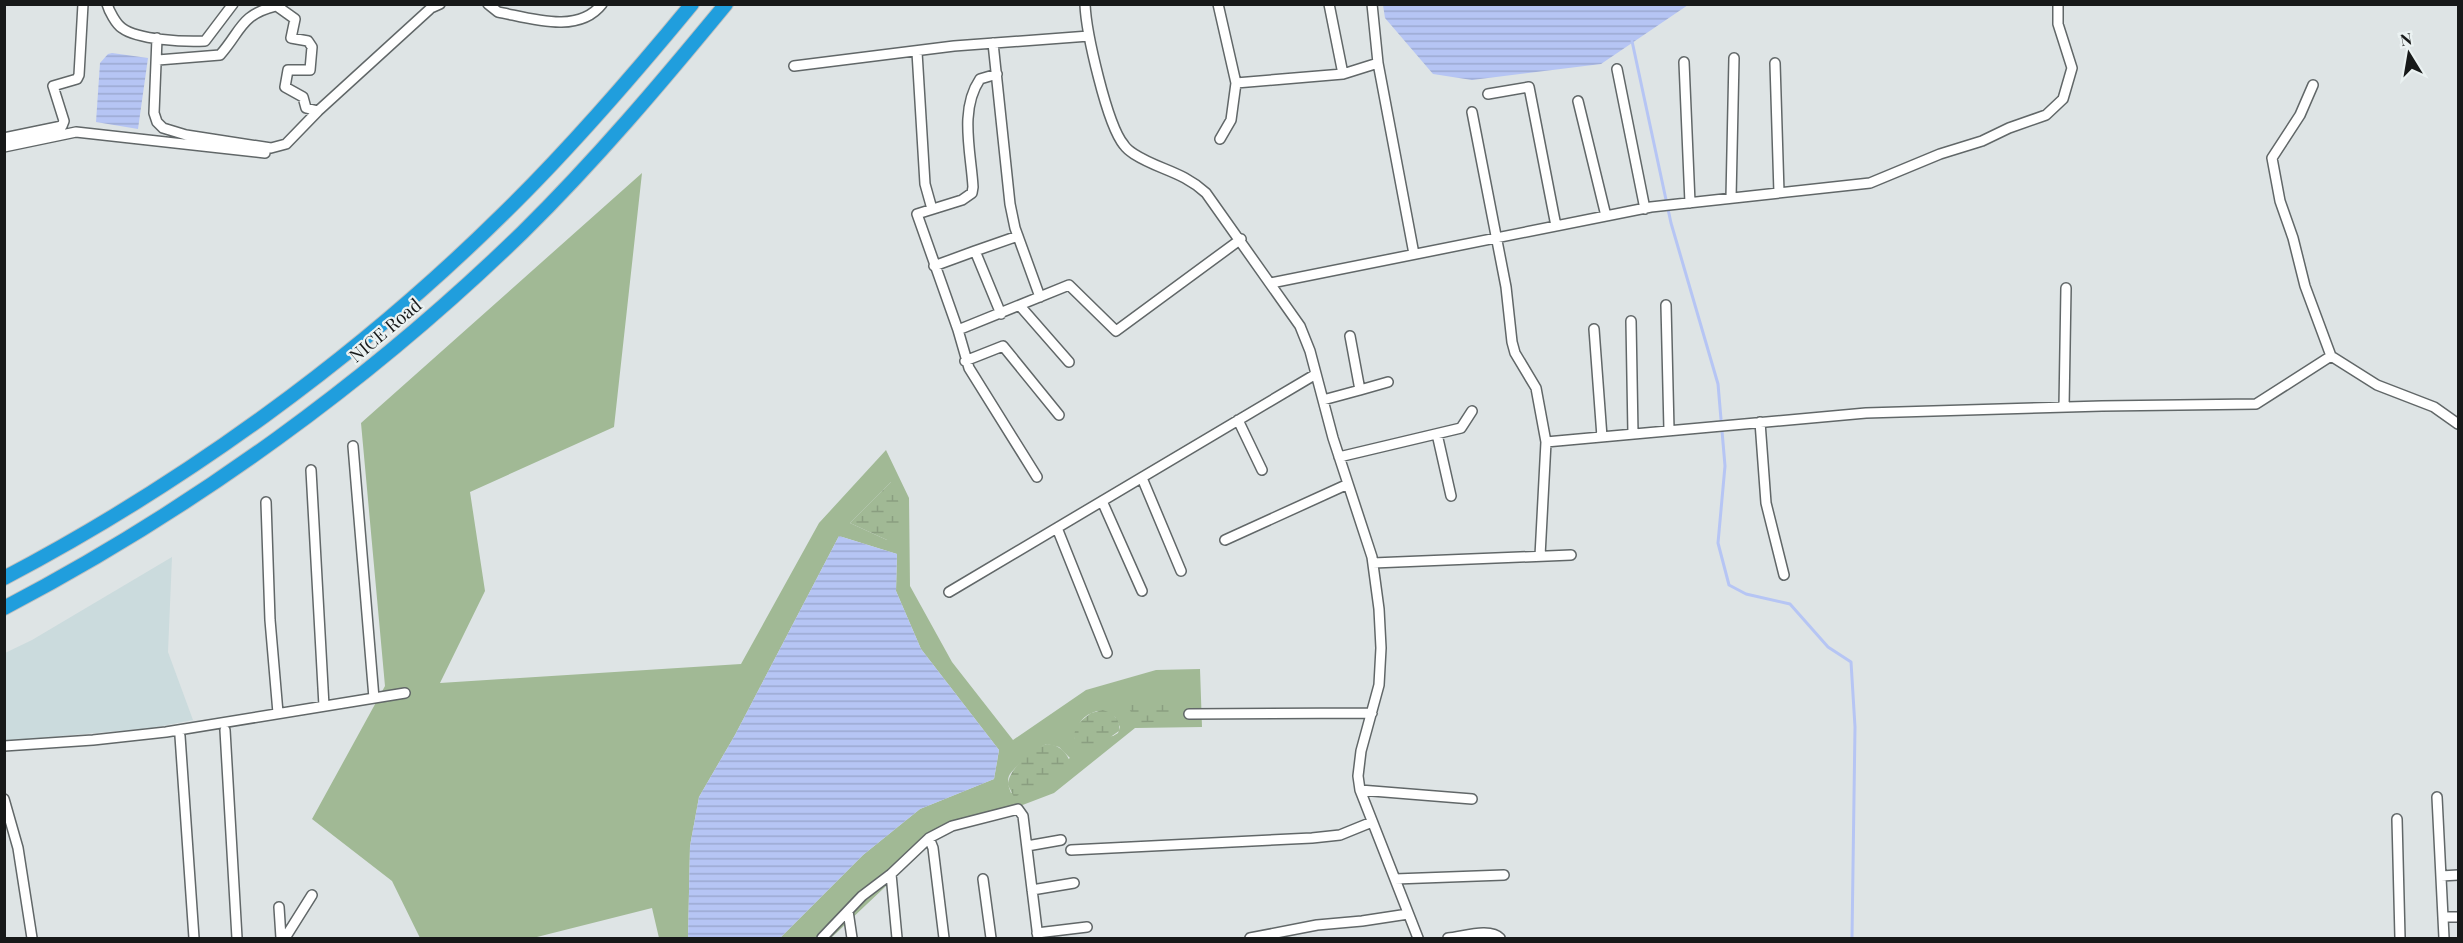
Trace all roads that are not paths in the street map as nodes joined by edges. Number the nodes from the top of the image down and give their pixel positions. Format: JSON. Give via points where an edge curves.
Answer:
{"nodes":[{"id":1,"x":83,"y":4,"type":"edge"},
{"id":2,"x":107,"y":4,"type":"edge"},
{"id":3,"x":233,"y":4,"type":"edge"},
{"id":4,"x":488,"y":4,"type":"edge"},
{"id":5,"x":602,"y":4,"type":"edge"},
{"id":6,"x":692,"y":4,"type":"edge"},
{"id":7,"x":726,"y":4,"type":"edge"},
{"id":8,"x":1085,"y":4,"type":"edge"},
{"id":9,"x":1218,"y":4,"type":"edge"},
{"id":10,"x":1329,"y":4,"type":"edge"},
{"id":11,"x":1372,"y":4,"type":"edge"},
{"id":12,"x":2058,"y":4,"type":"edge"},
{"id":13,"x":275,"y":5,"type":"edge"},
{"id":14,"x":433,"y":6,"type":"edge"},
{"id":15,"x":1089,"y":36,"type":"junction"},
{"id":16,"x":158,"y":38,"type":"junction"},
{"id":17,"x":993,"y":43,"type":"junction"},
{"id":18,"x":917,"y":52,"type":"junction"},
{"id":19,"x":1734,"y":58,"type":"dead end"},
{"id":20,"x":158,"y":60,"type":"junction"},
{"id":21,"x":1684,"y":62,"type":"dead end"},
{"id":22,"x":1378,"y":63,"type":"junction"},
{"id":23,"x":1775,"y":63,"type":"dead end"},
{"id":24,"x":794,"y":66,"type":"dead end"},
{"id":25,"x":1617,"y":69,"type":"dead end"},
{"id":26,"x":997,"y":74,"type":"junction"},
{"id":27,"x":1343,"y":74,"type":"junction"},
{"id":28,"x":1236,"y":83,"type":"junction"},
{"id":29,"x":2313,"y":85,"type":"dead end"},
{"id":30,"x":1488,"y":94,"type":"dead end"},
{"id":31,"x":1578,"y":101,"type":"dead end"},
{"id":32,"x":318,"y":111,"type":"junction"},
{"id":33,"x":1472,"y":112,"type":"dead end"},
{"id":34,"x":4,"y":138,"type":"edge"},
{"id":35,"x":1220,"y":139,"type":"dead end"},
{"id":36,"x":4,"y":147,"type":"edge"},
{"id":37,"x":265,"y":153,"type":"dead end"},
{"id":38,"x":1779,"y":193,"type":"junction"},
{"id":39,"x":1731,"y":198,"type":"junction"},
{"id":40,"x":1690,"y":203,"type":"junction"},
{"id":41,"x":1646,"y":208,"type":"junction"},
{"id":42,"x":932,"y":209,"type":"junction"},
{"id":43,"x":1606,"y":216,"type":"junction"},
{"id":44,"x":1556,"y":226,"type":"junction"},
{"id":45,"x":1018,"y":236,"type":"junction"},
{"id":46,"x":1496,"y":238,"type":"junction"},
{"id":47,"x":1240,"y":239,"type":"junction"},
{"id":48,"x":975,"y":251,"type":"junction"},
{"id":49,"x":1413,"y":254,"type":"junction"},
{"id":50,"x":934,"y":266,"type":"junction"},
{"id":51,"x":1270,"y":283,"type":"junction"},
{"id":52,"x":2066,"y":288,"type":"dead end"},
{"id":53,"x":1040,"y":297,"type":"junction"},
{"id":54,"x":1666,"y":305,"type":"dead end"},
{"id":55,"x":1020,"y":306,"type":"junction"},
{"id":56,"x":1001,"y":314,"type":"junction"},
{"id":57,"x":1631,"y":321,"type":"dead end"},
{"id":58,"x":1594,"y":329,"type":"dead end"},
{"id":59,"x":958,"y":330,"type":"junction"},
{"id":60,"x":1350,"y":336,"type":"dead end"},
{"id":61,"x":2331,"y":356,"type":"junction"},
{"id":62,"x":965,"y":361,"type":"junction"},
{"id":63,"x":1069,"y":362,"type":"dead end"},
{"id":64,"x":1316,"y":374,"type":"junction"},
{"id":65,"x":1388,"y":382,"type":"dead end"},
{"id":66,"x":1360,"y":390,"type":"junction"},
{"id":67,"x":1323,"y":400,"type":"junction"},
{"id":68,"x":2064,"y":407,"type":"junction"},
{"id":69,"x":1472,"y":411,"type":"dead end"},
{"id":70,"x":1059,"y":415,"type":"dead end"},
{"id":71,"x":1238,"y":420,"type":"junction"},
{"id":72,"x":1760,"y":422,"type":"junction"},
{"id":73,"x":2458,"y":424,"type":"edge"},
{"id":74,"x":1669,"y":430,"type":"junction"},
{"id":75,"x":1437,"y":434,"type":"junction"},
{"id":76,"x":1633,"y":434,"type":"junction"},
{"id":77,"x":1602,"y":437,"type":"junction"},
{"id":78,"x":1546,"y":442,"type":"junction"},
{"id":79,"x":353,"y":446,"type":"dead end"},
{"id":80,"x":1339,"y":457,"type":"junction"},
{"id":81,"x":310,"y":470,"type":"dead end"},
{"id":82,"x":1262,"y":470,"type":"dead end"},
{"id":83,"x":1037,"y":477,"type":"dead end"},
{"id":84,"x":1142,"y":477,"type":"junction"},
{"id":85,"x":1348,"y":484,"type":"junction"},
{"id":86,"x":1451,"y":496,"type":"dead end"},
{"id":87,"x":1102,"y":501,"type":"junction"},
{"id":88,"x":266,"y":502,"type":"dead end"},
{"id":89,"x":1057,"y":528,"type":"junction"},
{"id":90,"x":1225,"y":540,"type":"dead end"},
{"id":91,"x":1571,"y":555,"type":"dead end"},
{"id":92,"x":1540,"y":556,"type":"junction"},
{"id":93,"x":1373,"y":563,"type":"junction"},
{"id":94,"x":1180,"y":571,"type":"dead end"},
{"id":95,"x":1784,"y":575,"type":"dead end"},
{"id":96,"x":4,"y":578,"type":"edge"},
{"id":97,"x":1142,"y":591,"type":"dead end"},
{"id":98,"x":949,"y":592,"type":"dead end"},
{"id":99,"x":4,"y":608,"type":"edge"},
{"id":100,"x":1107,"y":653,"type":"dead end"},
{"id":101,"x":405,"y":693,"type":"dead end"},
{"id":102,"x":374,"y":698,"type":"junction"},
{"id":103,"x":324,"y":706,"type":"junction"},
{"id":104,"x":1372,"y":712,"type":"junction"},
{"id":105,"x":278,"y":714,"type":"junction"},
{"id":106,"x":1189,"y":714,"type":"dead end"},
{"id":107,"x":225,"y":730,"type":"dead end"},
{"id":108,"x":180,"y":736,"type":"dead end"},
{"id":109,"x":4,"y":746,"type":"edge"},
{"id":110,"x":1360,"y":790,"type":"junction"},
{"id":111,"x":2437,"y":797,"type":"dead end"},
{"id":112,"x":4,"y":799,"type":"edge"},
{"id":113,"x":1472,"y":799,"type":"dead end"},
{"id":114,"x":2397,"y":819,"type":"dead end"},
{"id":115,"x":1372,"y":822,"type":"junction"},
{"id":116,"x":929,"y":838,"type":"junction"},
{"id":117,"x":1061,"y":840,"type":"dead end"},
{"id":118,"x":1027,"y":846,"type":"junction"},
{"id":119,"x":1071,"y":850,"type":"dead end"},
{"id":120,"x":891,"y":874,"type":"junction"},
{"id":121,"x":1504,"y":875,"type":"dead end"},
{"id":122,"x":2458,"y":875,"type":"edge"},
{"id":123,"x":2441,"y":876,"type":"junction"},
{"id":124,"x":983,"y":879,"type":"dead end"},
{"id":125,"x":1395,"y":879,"type":"junction"},
{"id":126,"x":1074,"y":883,"type":"dead end"},
{"id":127,"x":1032,"y":890,"type":"junction"},
{"id":128,"x":312,"y":895,"type":"dead end"},
{"id":129,"x":279,"y":907,"type":"dead end"},
{"id":130,"x":848,"y":911,"type":"junction"},
{"id":131,"x":1408,"y":914,"type":"junction"},
{"id":132,"x":2444,"y":917,"type":"junction"},
{"id":133,"x":2458,"y":917,"type":"edge"},
{"id":134,"x":1087,"y":927,"type":"dead end"},
{"id":135,"x":1038,"y":936,"type":"edge"},
{"id":136,"x":32,"y":939,"type":"edge"},
{"id":137,"x":194,"y":939,"type":"edge"},
{"id":138,"x":237,"y":939,"type":"edge"},
{"id":139,"x":283,"y":939,"type":"edge"},
{"id":140,"x":822,"y":939,"type":"edge"},
{"id":141,"x":852,"y":939,"type":"edge"},
{"id":142,"x":897,"y":939,"type":"edge"},
{"id":143,"x":944,"y":939,"type":"edge"},
{"id":144,"x":991,"y":939,"type":"edge"},
{"id":145,"x":1250,"y":939,"type":"edge"},
{"id":146,"x":1418,"y":939,"type":"edge"},
{"id":147,"x":1448,"y":939,"type":"edge"},
{"id":148,"x":1500,"y":939,"type":"edge"},
{"id":149,"x":2400,"y":939,"type":"edge"},
{"id":150,"x":2444,"y":939,"type":"edge"}],
"edges":[{"from":1,"to":34,"type":"street","via":[[79,75],[53,86],[64,121],[62,126]]},
{"from":2,"to":16,"type":"street","via":[[122,28]]},
{"from":3,"to":16,"type":"street","via":[[205,41]]},
{"from":4,"to":5,"type":"street","via":[[498,12],[568,23],[582,20]]},
{"from":6,"to":96,"type":"highway","name":"NICE Road","via":[[599,115],[543,174],[410,300],[229,440],[96,527]]},
{"from":7,"to":99,"type":"highway","name":"NICE Road","via":[[631,118],[555,199],[409,334],[339,391],[215,481],[112,548]]},
{"from":8,"to":15,"type":"street"},
{"from":9,"to":28,"type":"street"},
{"from":10,"to":27,"type":"street"},
{"from":11,"to":22,"type":"street"},
{"from":12,"to":38,"type":"street","via":[[2058,24],[2072,68],[2062,99],[2046,115],[1870,183]]},
{"from":13,"to":20,"type":"street","via":[[262,9],[239,26],[220,55]]},
{"from":13,"to":32,"type":"street","via":[[295,19],[291,38],[308,41],[312,47],[310,70],[288,70],[285,87],[302,97],[306,108]]},
{"from":14,"to":32,"type":"street"},
{"from":15,"to":17,"type":"street"},
{"from":15,"to":47,"type":"street","via":[[1123,145],[1135,155],[1192,180]]},
{"from":16,"to":20,"type":"street"},
{"from":17,"to":18,"type":"street"},
{"from":17,"to":26,"type":"street"},
{"from":18,"to":24,"type":"street"},
{"from":18,"to":42,"type":"street","via":[[925,184]]},
{"from":19,"to":39,"type":"street"},
{"from":20,"to":32,"type":"street","via":[[154,113],[163,128],[272,148],[286,144]]},
{"from":21,"to":40,"type":"street"},
{"from":22,"to":27,"type":"street"},
{"from":22,"to":49,"type":"street"},
{"from":23,"to":38,"type":"street"},
{"from":25,"to":41,"type":"street"},
{"from":26,"to":42,"type":"street","via":[[980,79],[967,111],[972,193]]},
{"from":26,"to":45,"type":"street","via":[[1010,204]]},
{"from":27,"to":28,"type":"street"},
{"from":28,"to":35,"type":"street","via":[[1231,120]]},
{"from":29,"to":61,"type":"street","via":[[2300,115],[2272,158],[2280,201]]},
{"from":30,"to":44,"type":"street","via":[[1529,87]]},
{"from":31,"to":43,"type":"street"},
{"from":33,"to":46,"type":"street"},
{"from":36,"to":37,"type":"street","via":[[76,132]]},
{"from":38,"to":39,"type":"street"},
{"from":39,"to":40,"type":"street"},
{"from":40,"to":41,"type":"street"},
{"from":41,"to":43,"type":"street"},
{"from":42,"to":50,"type":"street","via":[[917,214]]},
{"from":43,"to":44,"type":"street"},
{"from":44,"to":46,"type":"street"},
{"from":45,"to":48,"type":"street"},
{"from":45,"to":53,"type":"street"},
{"from":46,"to":49,"type":"street"},
{"from":46,"to":78,"type":"street","via":[[1512,342],[1536,388]]},
{"from":47,"to":51,"type":"street"},
{"from":47,"to":53,"type":"street","via":[[1116,332],[1069,285]]},
{"from":48,"to":50,"type":"street"},
{"from":48,"to":56,"type":"street"},
{"from":49,"to":51,"type":"street"},
{"from":50,"to":59,"type":"street"},
{"from":51,"to":64,"type":"street","via":[[1300,326]]},
{"from":52,"to":68,"type":"street"},
{"from":53,"to":55,"type":"street"},
{"from":54,"to":74,"type":"street"},
{"from":55,"to":56,"type":"street"},
{"from":55,"to":63,"type":"street"},
{"from":56,"to":59,"type":"street"},
{"from":57,"to":76,"type":"street"},
{"from":58,"to":77,"type":"street"},
{"from":59,"to":62,"type":"street"},
{"from":60,"to":66,"type":"street"},
{"from":61,"to":68,"type":"street","via":[[2256,404]]},
{"from":61,"to":73,"type":"street","via":[[2377,385],[2434,407]]},
{"from":62,"to":70,"type":"street","via":[[1003,346]]},
{"from":62,"to":83,"type":"street"},
{"from":64,"to":67,"type":"street"},
{"from":64,"to":71,"type":"street"},
{"from":65,"to":66,"type":"street"},
{"from":66,"to":67,"type":"street"},
{"from":67,"to":80,"type":"street"},
{"from":68,"to":72,"type":"street","via":[[1866,413]]},
{"from":69,"to":75,"type":"street","via":[[1461,428]]},
{"from":71,"to":82,"type":"street"},
{"from":71,"to":84,"type":"street"},
{"from":72,"to":74,"type":"street"},
{"from":72,"to":95,"type":"street","via":[[1766,503]]},
{"from":74,"to":76,"type":"street"},
{"from":75,"to":80,"type":"street"},
{"from":75,"to":86,"type":"street"},
{"from":76,"to":77,"type":"street"},
{"from":77,"to":78,"type":"street"},
{"from":78,"to":92,"type":"street"},
{"from":79,"to":102,"type":"street"},
{"from":80,"to":85,"type":"street"},
{"from":81,"to":103,"type":"street"},
{"from":84,"to":87,"type":"street"},
{"from":84,"to":94,"type":"street"},
{"from":85,"to":90,"type":"street"},
{"from":85,"to":93,"type":"street"},
{"from":87,"to":89,"type":"street"},
{"from":87,"to":97,"type":"street"},
{"from":88,"to":105,"type":"street"},
{"from":89,"to":98,"type":"street"},
{"from":89,"to":100,"type":"street"},
{"from":91,"to":92,"type":"street"},
{"from":92,"to":93,"type":"street"},
{"from":93,"to":104,"type":"street","via":[[1381,648],[1379,685]]},
{"from":101,"to":102,"type":"street"},
{"from":102,"to":103,"type":"street"},
{"from":103,"to":105,"type":"street"},
{"from":104,"to":106,"type":"street"},
{"from":104,"to":110,"type":"street","via":[[1361,751]]},
{"from":105,"to":109,"type":"street","via":[[166,732]]},
{"from":107,"to":138,"type":"street"},
{"from":108,"to":137,"type":"street"},
{"from":110,"to":113,"type":"street"},
{"from":110,"to":115,"type":"street"},
{"from":111,"to":123,"type":"street"},
{"from":112,"to":136,"type":"street","via":[[18,848]]},
{"from":114,"to":149,"type":"street"},
{"from":115,"to":119,"type":"street","via":[[1340,835],[1312,838]]},
{"from":115,"to":125,"type":"street"},
{"from":116,"to":118,"type":"street","via":[[951,826],[1018,809],[1023,816]]},
{"from":116,"to":120,"type":"street"},
{"from":116,"to":143,"type":"street"},
{"from":117,"to":118,"type":"street"},
{"from":118,"to":127,"type":"street"},
{"from":120,"to":130,"type":"street"},
{"from":120,"to":142,"type":"street"},
{"from":121,"to":125,"type":"street"},
{"from":122,"to":123,"type":"street"},
{"from":123,"to":132,"type":"street"},
{"from":124,"to":144,"type":"street"},
{"from":125,"to":131,"type":"street"},
{"from":126,"to":127,"type":"street"},
{"from":127,"to":135,"type":"street"},
{"from":128,"to":139,"type":"street"},
{"from":129,"to":139,"type":"street"},
{"from":130,"to":140,"type":"street"},
{"from":130,"to":141,"type":"street"},
{"from":131,"to":145,"type":"street","via":[[1317,925]]},
{"from":131,"to":146,"type":"street"},
{"from":132,"to":133,"type":"street"},
{"from":132,"to":150,"type":"street"},
{"from":134,"to":135,"type":"street"},
{"from":147,"to":148,"type":"street","via":[[1488,933]]}]}
